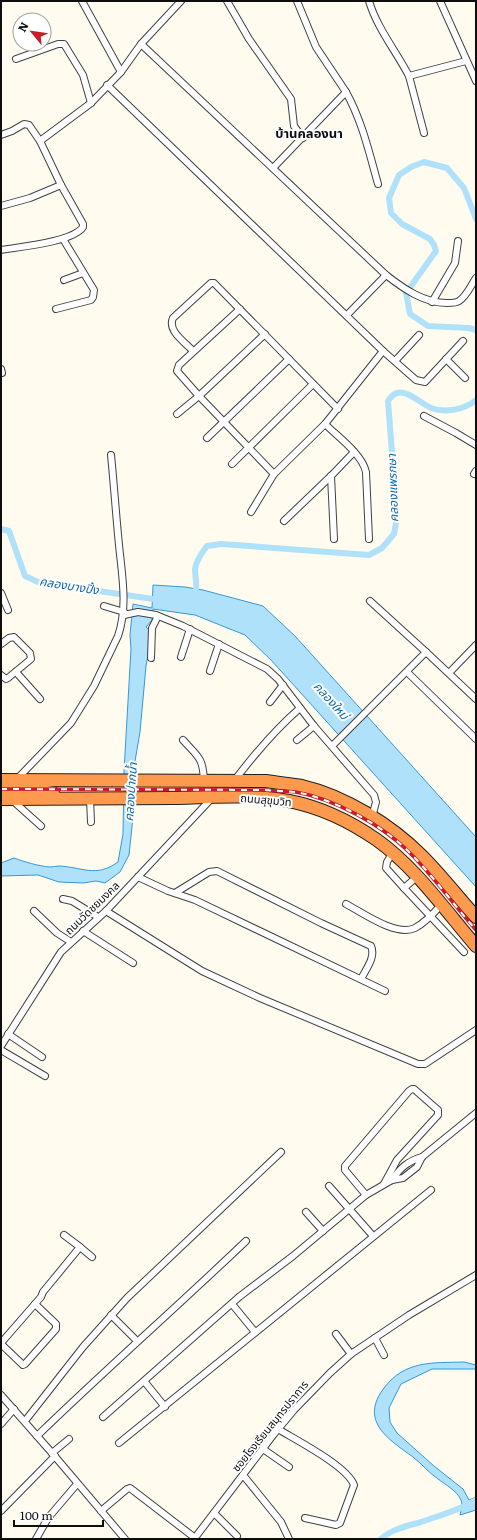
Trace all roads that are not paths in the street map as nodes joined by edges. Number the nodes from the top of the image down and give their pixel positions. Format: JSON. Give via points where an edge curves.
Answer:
{"nodes":[{"id":1,"x":82,"y":1,"type":"edge"},
{"id":2,"x":181,"y":1,"type":"edge"},
{"id":3,"x":227,"y":1,"type":"edge"},
{"id":4,"x":297,"y":1,"type":"edge"},
{"id":5,"x":369,"y":1,"type":"edge"},
{"id":6,"x":440,"y":1,"type":"edge"},
{"id":7,"x":141,"y":44,"type":"junction"},
{"id":8,"x":16,"y":59,"type":"dead end"},
{"id":9,"x":466,"y":61,"type":"junction"},
{"id":10,"x":121,"y":72,"type":"junction"},
{"id":11,"x":409,"y":76,"type":"junction"},
{"id":12,"x":476,"y":81,"type":"edge"},
{"id":13,"x":107,"y":86,"type":"junction"},
{"id":14,"x":346,"y":92,"type":"junction"},
{"id":15,"x":91,"y":103,"type":"junction"},
{"id":16,"x":424,"y":133,"type":"dead end"},
{"id":17,"x":1,"y":135,"type":"edge"},
{"id":18,"x":303,"y":138,"type":"junction"},
{"id":19,"x":40,"y":141,"type":"junction"},
{"id":20,"x":273,"y":168,"type":"junction"},
{"id":21,"x":378,"y":184,"type":"dead end"},
{"id":22,"x":61,"y":185,"type":"junction"},
{"id":23,"x":1,"y":206,"type":"edge"},
{"id":24,"x":63,"y":239,"type":"junction"},
{"id":25,"x":458,"y":241,"type":"dead end"},
{"id":26,"x":1,"y":250,"type":"edge"},
{"id":27,"x":84,"y":273,"type":"junction"},
{"id":28,"x":386,"y":275,"type":"junction"},
{"id":29,"x":476,"y":278,"type":"edge"},
{"id":30,"x":64,"y":280,"type":"dead end"},
{"id":31,"x":432,"y":302,"type":"junction"},
{"id":32,"x":56,"y":309,"type":"dead end"},
{"id":33,"x":240,"y":309,"type":"junction"},
{"id":34,"x":347,"y":315,"type":"junction"},
{"id":35,"x":265,"y":334,"type":"junction"},
{"id":36,"x":419,"y":335,"type":"dead end"},
{"id":37,"x":463,"y":341,"type":"dead end"},
{"id":38,"x":193,"y":351,"type":"junction"},
{"id":39,"x":383,"y":351,"type":"junction"},
{"id":40,"x":289,"y":359,"type":"junction"},
{"id":41,"x":446,"y":359,"type":"junction"},
{"id":42,"x":395,"y":362,"type":"junction"},
{"id":43,"x":465,"y":378,"type":"dead end"},
{"id":44,"x":313,"y":384,"type":"junction"},
{"id":45,"x":199,"y":396,"type":"junction"},
{"id":46,"x":338,"y":409,"type":"junction"},
{"id":47,"x":177,"y":414,"type":"dead end"},
{"id":48,"x":424,"y":416,"type":"dead end"},
{"id":49,"x":224,"y":421,"type":"junction"},
{"id":50,"x":325,"y":424,"type":"junction"},
{"id":51,"x":207,"y":438,"type":"dead end"},
{"id":52,"x":476,"y":445,"type":"edge"},
{"id":53,"x":248,"y":447,"type":"junction"},
{"id":54,"x":354,"y":452,"type":"junction"},
{"id":55,"x":111,"y":456,"type":"dead end"},
{"id":56,"x":232,"y":464,"type":"dead end"},
{"id":57,"x":274,"y":474,"type":"junction"},
{"id":58,"x":331,"y":476,"type":"junction"},
{"id":59,"x":251,"y":512,"type":"dead end"},
{"id":60,"x":284,"y":521,"type":"dead end"},
{"id":61,"x":334,"y":539,"type":"dead end"},
{"id":62,"x":369,"y":539,"type":"dead end"},
{"id":63,"x":1,"y":593,"type":"edge"},
{"id":64,"x":370,"y":601,"type":"dead end"},
{"id":65,"x":104,"y":606,"type":"dead end"},
{"id":66,"x":8,"y":610,"type":"dead end"},
{"id":67,"x":125,"y":612,"type":"junction"},
{"id":68,"x":157,"y":616,"type":"junction"},
{"id":69,"x":190,"y":629,"type":"junction"},
{"id":70,"x":1,"y":644,"type":"edge"},
{"id":71,"x":219,"y":644,"type":"junction"},
{"id":72,"x":476,"y":645,"type":"edge"},
{"id":73,"x":426,"y":652,"type":"junction"},
{"id":74,"x":181,"y":657,"type":"dead end"},
{"id":75,"x":151,"y":658,"type":"dead end"},
{"id":76,"x":210,"y":671,"type":"dead end"},
{"id":77,"x":16,"y":672,"type":"junction"},
{"id":78,"x":407,"y":672,"type":"junction"},
{"id":79,"x":449,"y":673,"type":"junction"},
{"id":80,"x":1,"y":675,"type":"edge"},
{"id":81,"x":283,"y":685,"type":"junction"},
{"id":82,"x":40,"y":699,"type":"dead end"},
{"id":83,"x":476,"y":699,"type":"edge"},
{"id":84,"x":270,"y":702,"type":"dead end"},
{"id":85,"x":300,"y":708,"type":"junction"},
{"id":86,"x":314,"y":726,"type":"junction"},
{"id":87,"x":476,"y":739,"type":"edge"},
{"id":88,"x":183,"y":740,"type":"dead end"},
{"id":89,"x":297,"y":740,"type":"dead end"},
{"id":90,"x":332,"y":746,"type":"junction"},
{"id":91,"x":1,"y":780,"type":"edge"},
{"id":92,"x":204,"y":781,"type":"junction"},
{"id":93,"x":234,"y":781,"type":"junction"},
{"id":94,"x":8,"y":792,"type":"edge"},
{"id":95,"x":213,"y":797,"type":"junction"},
{"id":96,"x":96,"y":799,"type":"junction"},
{"id":97,"x":372,"y":817,"type":"junction"},
{"id":98,"x":91,"y":822,"type":"dead end"},
{"id":99,"x":41,"y":826,"type":"dead end"},
{"id":100,"x":394,"y":852,"type":"junction"},
{"id":101,"x":418,"y":876,"type":"junction"},
{"id":102,"x":138,"y":877,"type":"junction"},
{"id":103,"x":404,"y":888,"type":"junction"},
{"id":104,"x":175,"y":893,"type":"junction"},
{"id":105,"x":63,"y":899,"type":"dead end"},
{"id":106,"x":346,"y":904,"type":"dead end"},
{"id":107,"x":441,"y":905,"type":"junction"},
{"id":108,"x":34,"y":911,"type":"dead end"},
{"id":109,"x":106,"y":911,"type":"junction"},
{"id":110,"x":431,"y":916,"type":"junction"},
{"id":111,"x":98,"y":917,"type":"junction"},
{"id":112,"x":476,"y":917,"type":"edge"},
{"id":113,"x":83,"y":931,"type":"junction"},
{"id":114,"x":71,"y":942,"type":"junction"},
{"id":115,"x":476,"y":946,"type":"edge"},
{"id":116,"x":464,"y":952,"type":"dead end"},
{"id":117,"x":133,"y":963,"type":"dead end"},
{"id":118,"x":361,"y":979,"type":"junction"},
{"id":119,"x":385,"y":991,"type":"dead end"},
{"id":120,"x":476,"y":1030,"type":"edge"},
{"id":121,"x":8,"y":1034,"type":"junction"},
{"id":122,"x":1,"y":1046,"type":"edge"},
{"id":123,"x":1,"y":1050,"type":"edge"},
{"id":124,"x":42,"y":1058,"type":"dead end"},
{"id":125,"x":45,"y":1076,"type":"dead end"},
{"id":126,"x":476,"y":1113,"type":"edge"},
{"id":127,"x":281,"y":1152,"type":"dead end"},
{"id":128,"x":384,"y":1184,"type":"junction"},
{"id":129,"x":329,"y":1186,"type":"dead end"},
{"id":130,"x":431,"y":1190,"type":"dead end"},
{"id":131,"x":366,"y":1196,"type":"junction"},
{"id":132,"x":349,"y":1208,"type":"junction"},
{"id":133,"x":306,"y":1212,"type":"dead end"},
{"id":134,"x":323,"y":1231,"type":"junction"},
{"id":135,"x":64,"y":1235,"type":"dead end"},
{"id":136,"x":373,"y":1236,"type":"junction"},
{"id":137,"x":246,"y":1241,"type":"dead end"},
{"id":138,"x":80,"y":1247,"type":"junction"},
{"id":139,"x":92,"y":1257,"type":"dead end"},
{"id":140,"x":476,"y":1275,"type":"edge"},
{"id":141,"x":35,"y":1304,"type":"junction"},
{"id":142,"x":232,"y":1304,"type":"junction"},
{"id":143,"x":112,"y":1315,"type":"junction"},
{"id":144,"x":255,"y":1332,"type":"junction"},
{"id":145,"x":336,"y":1334,"type":"dead end"},
{"id":146,"x":375,"y":1338,"type":"junction"},
{"id":147,"x":137,"y":1341,"type":"junction"},
{"id":148,"x":1,"y":1343,"type":"edge"},
{"id":149,"x":351,"y":1354,"type":"junction"},
{"id":150,"x":384,"y":1356,"type":"dead end"},
{"id":151,"x":144,"y":1381,"type":"junction"},
{"id":152,"x":1,"y":1394,"type":"edge"},
{"id":153,"x":165,"y":1407,"type":"junction"},
{"id":154,"x":14,"y":1409,"type":"junction"},
{"id":155,"x":103,"y":1417,"type":"dead end"},
{"id":156,"x":24,"y":1421,"type":"junction"},
{"id":157,"x":1,"y":1424,"type":"edge"},
{"id":158,"x":278,"y":1429,"type":"junction"},
{"id":159,"x":37,"y":1436,"type":"junction"},
{"id":160,"x":69,"y":1439,"type":"dead end"},
{"id":161,"x":119,"y":1443,"type":"dead end"},
{"id":162,"x":263,"y":1450,"type":"junction"},
{"id":163,"x":54,"y":1454,"type":"junction"},
{"id":164,"x":289,"y":1467,"type":"dead end"},
{"id":165,"x":243,"y":1475,"type":"junction"},
{"id":166,"x":77,"y":1484,"type":"junction"},
{"id":167,"x":1,"y":1511,"type":"edge"},
{"id":168,"x":101,"y":1511,"type":"junction"},
{"id":169,"x":214,"y":1513,"type":"junction"},
{"id":170,"x":305,"y":1518,"type":"dead end"},
{"id":171,"x":236,"y":1536,"type":"dead end"},
{"id":172,"x":195,"y":1538,"type":"edge"},
{"id":173,"x":36,"y":1539,"type":"edge"},
{"id":174,"x":124,"y":1539,"type":"edge"},
{"id":175,"x":289,"y":1539,"type":"edge"}],
"edges":[{"from":1,"to":10,"type":"street"},
{"from":2,"to":7,"type":"street"},
{"from":3,"to":18,"type":"street","via":[[291,99],[294,126]]},
{"from":4,"to":14,"type":"street","via":[[316,47]]},
{"from":5,"to":11,"type":"street","via":[[377,21]]},
{"from":6,"to":9,"type":"street"},
{"from":7,"to":10,"type":"street"},
{"from":7,"to":20,"type":"street"},
{"from":8,"to":15,"type":"street","via":[[64,44],[83,75]]},
{"from":9,"to":11,"type":"street"},
{"from":9,"to":12,"type":"street"},
{"from":10,"to":13,"type":"street"},
{"from":11,"to":16,"type":"street"},
{"from":13,"to":15,"type":"street"},
{"from":13,"to":34,"type":"street"},
{"from":14,"to":18,"type":"street"},
{"from":14,"to":21,"type":"street","via":[[365,134]]},
{"from":15,"to":19,"type":"street"},
{"from":17,"to":19,"type":"street","via":[[26,124]]},
{"from":18,"to":20,"type":"street"},
{"from":19,"to":22,"type":"street"},
{"from":20,"to":28,"type":"street"},
{"from":22,"to":23,"type":"street","via":[[30,198]]},
{"from":22,"to":24,"type":"street","via":[[83,224],[78,232]]},
{"from":24,"to":26,"type":"street"},
{"from":24,"to":27,"type":"street"},
{"from":25,"to":31,"type":"street","via":[[455,264]]},
{"from":27,"to":30,"type":"street"},
{"from":27,"to":32,"type":"street","via":[[94,290],[91,300]]},
{"from":28,"to":31,"type":"street","via":[[400,286]]},
{"from":28,"to":34,"type":"street"},
{"from":29,"to":31,"type":"street","via":[[460,300]]},
{"from":33,"to":35,"type":"street"},
{"from":33,"to":38,"type":"street"},
{"from":33,"to":38,"type":"street","via":[[216,284],[211,283],[171,322],[172,329]]},
{"from":34,"to":39,"type":"street"},
{"from":35,"to":40,"type":"street"},
{"from":35,"to":45,"type":"street"},
{"from":36,"to":42,"type":"street"},
{"from":37,"to":41,"type":"street"},
{"from":38,"to":45,"type":"street","via":[[177,370]]},
{"from":39,"to":42,"type":"street"},
{"from":39,"to":46,"type":"street"},
{"from":40,"to":44,"type":"street"},
{"from":40,"to":49,"type":"street"},
{"from":41,"to":42,"type":"street","via":[[425,382],[416,380]]},
{"from":41,"to":43,"type":"street"},
{"from":44,"to":46,"type":"street"},
{"from":44,"to":53,"type":"street"},
{"from":45,"to":47,"type":"street"},
{"from":45,"to":49,"type":"street"},
{"from":46,"to":50,"type":"street"},
{"from":48,"to":52,"type":"street"},
{"from":49,"to":51,"type":"street"},
{"from":49,"to":53,"type":"street"},
{"from":50,"to":54,"type":"street"},
{"from":50,"to":57,"type":"street"},
{"from":53,"to":56,"type":"street"},
{"from":53,"to":57,"type":"street"},
{"from":54,"to":58,"type":"street"},
{"from":54,"to":62,"type":"street","via":[[362,461],[366,472]]},
{"from":55,"to":67,"type":"street"},
{"from":57,"to":59,"type":"street"},
{"from":58,"to":60,"type":"street"},
{"from":58,"to":61,"type":"street"},
{"from":63,"to":66,"type":"street"},
{"from":64,"to":73,"type":"street"},
{"from":65,"to":67,"type":"street"},
{"from":67,"to":68,"type":"street"},
{"from":67,"to":94,"type":"street","via":[[118,636],[94,686],[71,723]]},
{"from":68,"to":69,"type":"street"},
{"from":68,"to":75,"type":"street","via":[[152,628]]},
{"from":69,"to":71,"type":"street"},
{"from":69,"to":74,"type":"street"},
{"from":70,"to":77,"type":"street","via":[[14,637],[30,653],[31,659]]},
{"from":71,"to":76,"type":"street"},
{"from":71,"to":81,"type":"street","via":[[267,669]]},
{"from":72,"to":79,"type":"street"},
{"from":73,"to":78,"type":"street"},
{"from":73,"to":79,"type":"street"},
{"from":77,"to":80,"type":"street","via":[[6,679]]},
{"from":77,"to":82,"type":"street"},
{"from":78,"to":87,"type":"street"},
{"from":78,"to":90,"type":"street"},
{"from":79,"to":83,"type":"street"},
{"from":81,"to":84,"type":"street"},
{"from":81,"to":85,"type":"street"},
{"from":85,"to":86,"type":"street"},
{"from":85,"to":93,"type":"street"},
{"from":86,"to":89,"type":"street"},
{"from":86,"to":90,"type":"street"},
{"from":88,"to":92,"type":"street","via":[[203,764]]},
{"from":90,"to":97,"type":"street","via":[[376,798]]},
{"from":91,"to":94,"type":"highway","name":"ถนนสุขุมวิท"},
{"from":92,"to":93,"type":"highway","name":"ถนนสุขุมวิท"},
{"from":92,"to":94,"type":"highway","name":"ถนนสุขุมวิท","via":[[102,780]]},
{"from":93,"to":97,"type":"highway","name":"ถนนสุขุมวิท","via":[[266,781],[302,786],[326,794]]},
{"from":94,"to":96,"type":"highway","name":"ถนนสุขุมวิท"},
{"from":94,"to":99,"type":"street"},
{"from":95,"to":96,"type":"highway","name":"ถนนสุขุมวิท"},
{"from":95,"to":100,"type":"highway","name":"ถนนสุขุมวิท","via":[[266,798],[311,807],[354,826]]},
{"from":95,"to":102,"type":"street","name":"ถนนวัดชยมงคล"},
{"from":96,"to":98,"type":"street"},
{"from":97,"to":112,"type":"highway","name":"ถนนสุขุมวิท","via":[[422,855]]},
{"from":100,"to":101,"type":"highway","name":"ถนนสุขุมวิท"},
{"from":100,"to":103,"type":"street","via":[[386,868]]},
{"from":101,"to":103,"type":"street"},
{"from":101,"to":107,"type":"highway","name":"ถนนสุขุมวิท"},
{"from":102,"to":104,"type":"street"},
{"from":102,"to":109,"type":"street","name":"ถนนวัดชยมงคล"},
{"from":103,"to":110,"type":"street"},
{"from":104,"to":118,"type":"street","via":[[195,900]]},
{"from":104,"to":118,"type":"street","via":[[209,872],[217,871],[371,946],[373,956]]},
{"from":105,"to":111,"type":"street","via":[[72,901]]},
{"from":106,"to":110,"type":"street","via":[[397,930],[410,930]]},
{"from":107,"to":110,"type":"street"},
{"from":107,"to":115,"type":"highway","name":"ถนนสุขุมวิท"},
{"from":108,"to":114,"type":"street"},
{"from":109,"to":111,"type":"street","name":"ถนนวัดชยมงคล"},
{"from":109,"to":120,"type":"street","via":[[202,971],[418,1064],[425,1064]]},
{"from":110,"to":116,"type":"street"},
{"from":111,"to":113,"type":"street","name":"ถนนวัดชยมงคล"},
{"from":113,"to":114,"type":"street","name":"ถนนวัดชยมงคล"},
{"from":113,"to":117,"type":"street"},
{"from":114,"to":121,"type":"street","name":"ถนนวัดชยมงคล","via":[[56,959]]},
{"from":118,"to":119,"type":"street"},
{"from":121,"to":122,"type":"street","name":"ถนนวัดชยมงคล"},
{"from":121,"to":124,"type":"street"},
{"from":123,"to":125,"type":"street"},
{"from":126,"to":128,"type":"street"},
{"from":127,"to":143,"type":"street"},
{"from":128,"to":131,"type":"street"},
{"from":128,"to":131,"type":"street","via":[[397,1160],[438,1115],[438,1110],[414,1089],[409,1091],[345,1166],[345,1170]]},
{"from":129,"to":132,"type":"street"},
{"from":130,"to":136,"type":"street"},
{"from":131,"to":132,"type":"street"},
{"from":132,"to":134,"type":"street"},
{"from":132,"to":136,"type":"street"},
{"from":133,"to":134,"type":"street"},
{"from":134,"to":142,"type":"street"},
{"from":135,"to":138,"type":"street"},
{"from":136,"to":144,"type":"street"},
{"from":137,"to":147,"type":"street"},
{"from":138,"to":139,"type":"street"},
{"from":138,"to":141,"type":"street"},
{"from":140,"to":146,"type":"street","name":"ซอยโรงเรียนสมุทรปราการ"},
{"from":141,"to":148,"type":"street"},
{"from":141,"to":148,"type":"street","via":[[56,1324],[56,1328],[23,1365]]},
{"from":142,"to":144,"type":"street"},
{"from":142,"to":151,"type":"street"},
{"from":143,"to":147,"type":"street"},
{"from":143,"to":156,"type":"street"},
{"from":144,"to":153,"type":"street"},
{"from":145,"to":149,"type":"street"},
{"from":146,"to":149,"type":"street","name":"ซอยโรงเรียนสมุทรปราการ"},
{"from":146,"to":150,"type":"street"},
{"from":147,"to":159,"type":"street"},
{"from":149,"to":158,"type":"street","name":"ซอยโรงเรียนสมุทรปราการ","via":[[318,1384]]},
{"from":151,"to":153,"type":"street"},
{"from":151,"to":155,"type":"street"},
{"from":152,"to":154,"type":"street"},
{"from":153,"to":161,"type":"street"},
{"from":154,"to":156,"type":"street"},
{"from":154,"to":157,"type":"street"},
{"from":156,"to":159,"type":"street"},
{"from":158,"to":162,"type":"street","name":"ซอยโรงเรียนสมุทรปราการ"},
{"from":158,"to":170,"type":"street","via":[[335,1464],[354,1485],[340,1524]]},
{"from":159,"to":163,"type":"street"},
{"from":160,"to":163,"type":"street"},
{"from":162,"to":164,"type":"street"},
{"from":162,"to":165,"type":"street","name":"ซอยโรงเรียนสมุทรปราการ"},
{"from":163,"to":166,"type":"street"},
{"from":163,"to":167,"type":"street"},
{"from":165,"to":169,"type":"street","name":"ซอยโรงเรียนสมุทรปราการ"},
{"from":165,"to":175,"type":"street","via":[[281,1522]]},
{"from":166,"to":168,"type":"street"},
{"from":166,"to":173,"type":"street","via":[[48,1518]]},
{"from":168,"to":172,"type":"street","via":[[130,1488]]},
{"from":168,"to":174,"type":"street"},
{"from":169,"to":171,"type":"street"},
{"from":169,"to":172,"type":"street","name":"ซอยโรงเรียนสมุทรปราการ"}]}
